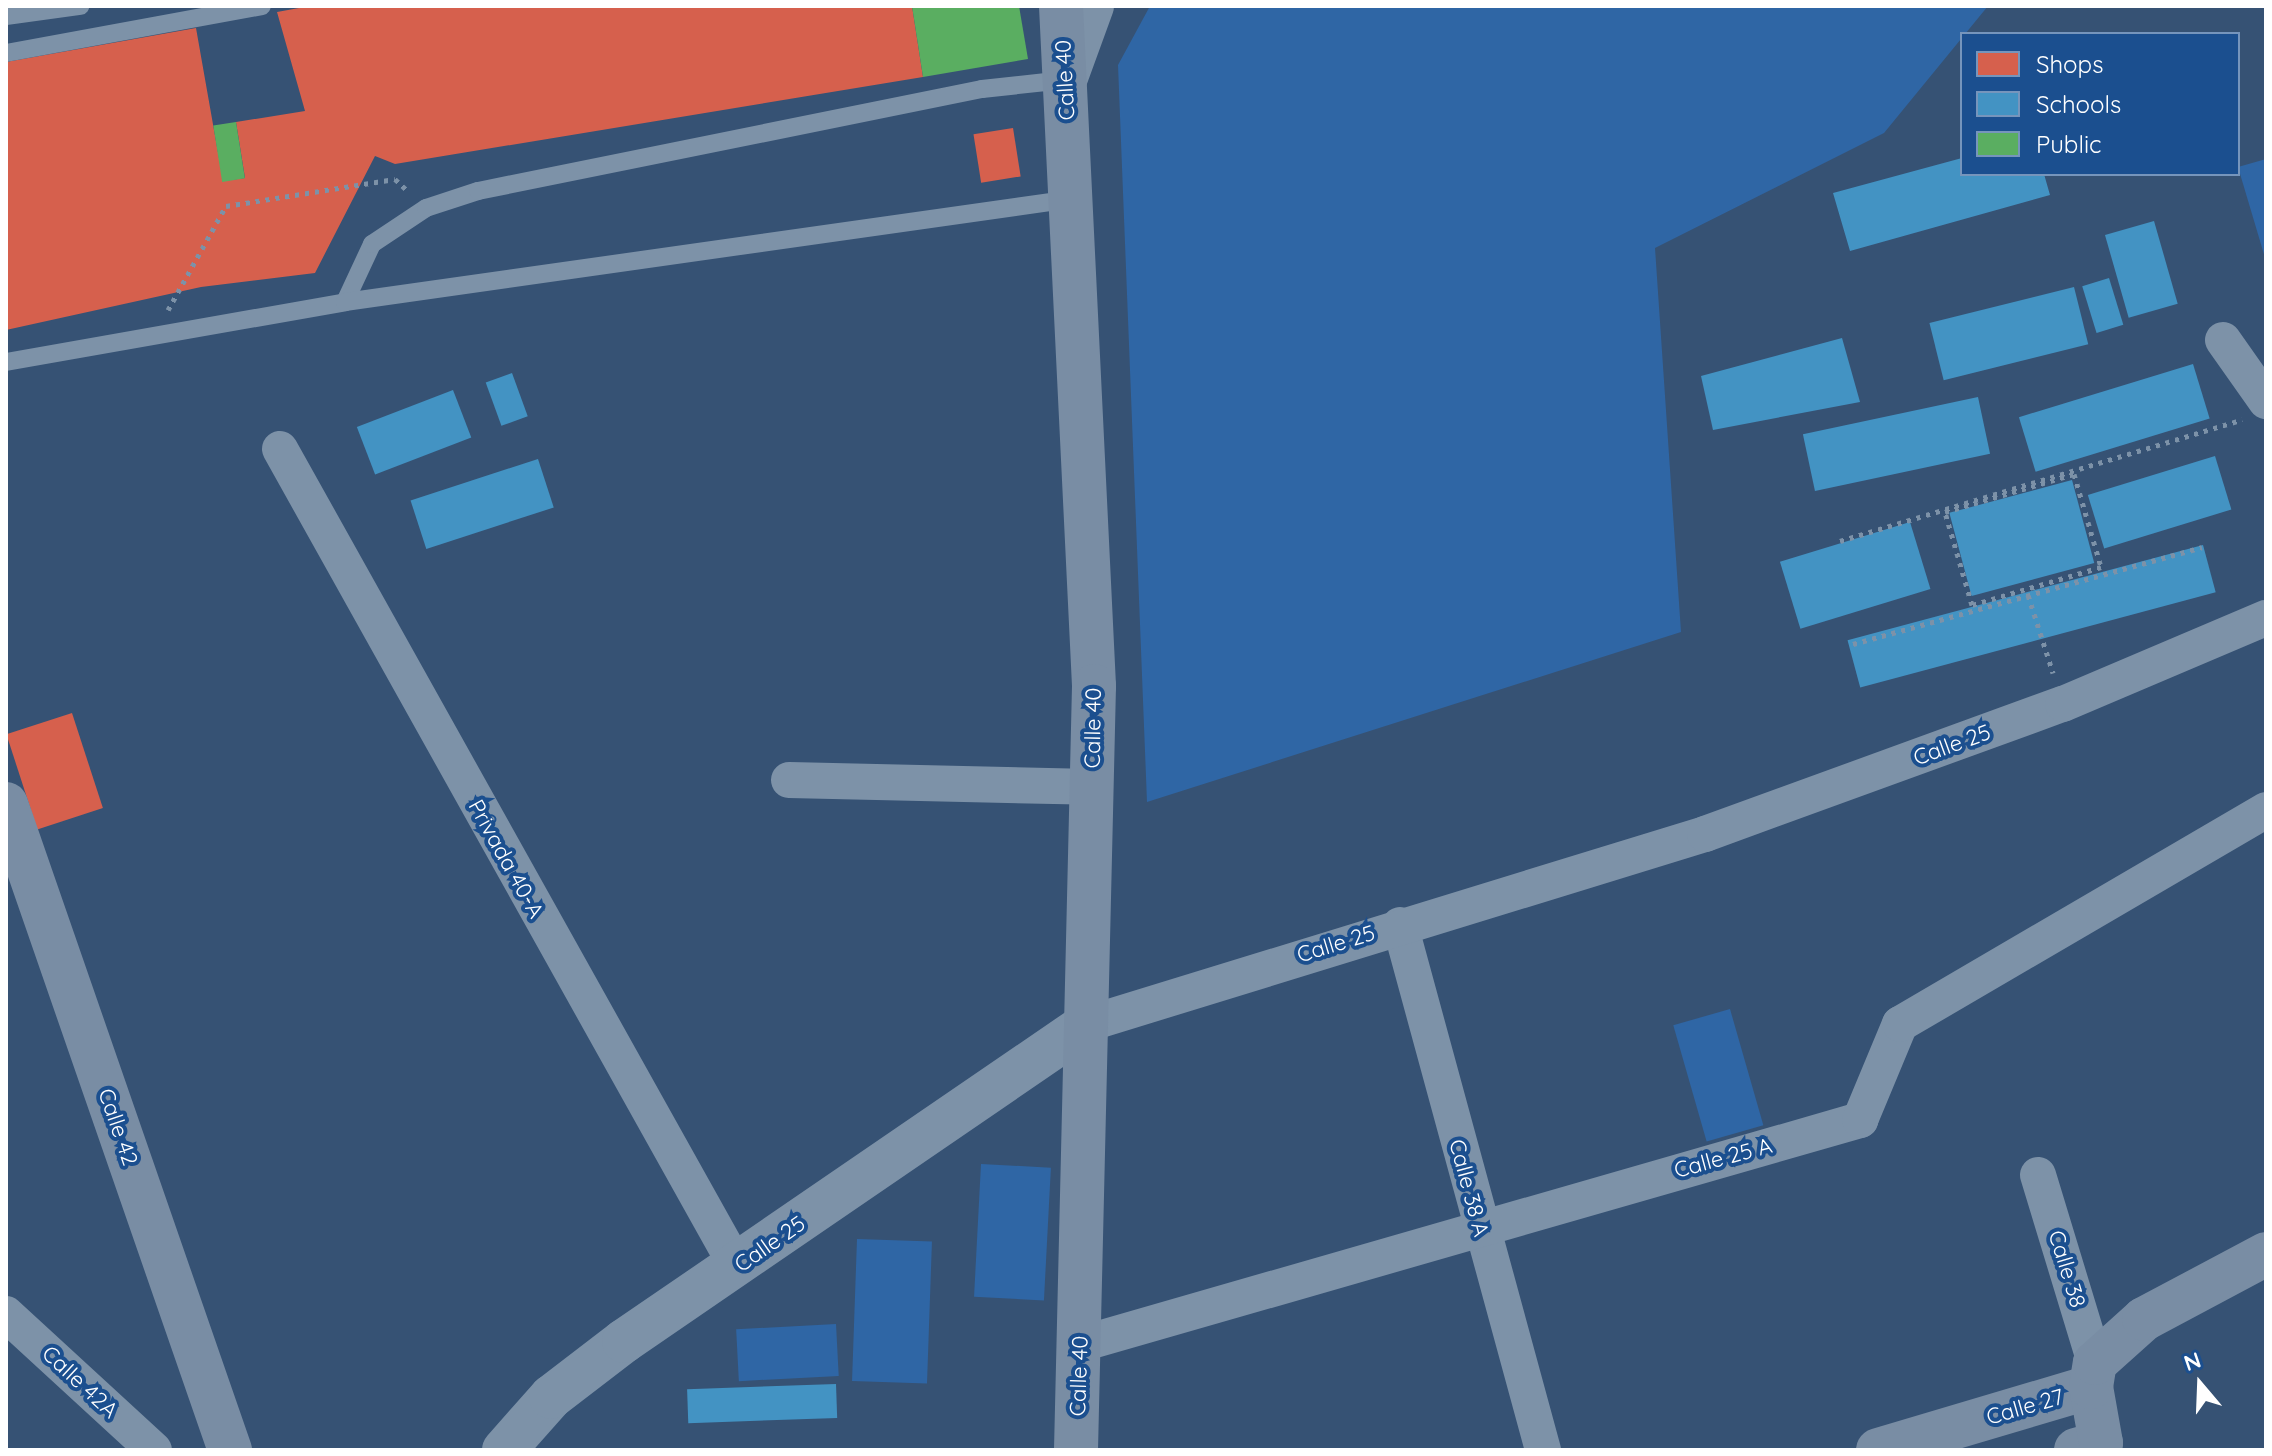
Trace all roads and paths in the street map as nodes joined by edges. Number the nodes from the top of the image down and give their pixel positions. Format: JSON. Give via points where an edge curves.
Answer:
{"nodes":[{"id":1,"x":80,"y":6,"type":"edge"},
{"id":2,"x":262,"y":6,"type":"edge"},
{"id":3,"x":1061,"y":6,"type":"edge"},
{"id":4,"x":1092,"y":6,"type":"edge"},
{"id":5,"x":6,"y":16,"type":"edge"},
{"id":6,"x":6,"y":53,"type":"edge"},
{"id":7,"x":1065,"y":80,"type":"junction"},
{"id":8,"x":395,"y":179,"type":"dead end"},
{"id":9,"x":1072,"y":199,"type":"junction"},
{"id":10,"x":173,"y":299,"type":"dead end"},
{"id":11,"x":345,"y":302,"type":"junction"},
{"id":12,"x":2223,"y":340,"type":"dead end"},
{"id":13,"x":6,"y":362,"type":"edge"},
{"id":14,"x":2258,"y":409,"type":"edge"},
{"id":15,"x":280,"y":449,"type":"dead end"},
{"id":16,"x":1840,"y":541,"type":"dead end"},
{"id":17,"x":2202,"y":547,"type":"dead end"},
{"id":18,"x":2028,"y":592,"type":"junction"},
{"id":19,"x":2266,"y":618,"type":"edge"},
{"id":20,"x":1853,"y":644,"type":"dead end"},
{"id":21,"x":2063,"y":704,"type":"junction"},
{"id":22,"x":789,"y":780,"type":"dead end"},
{"id":23,"x":1092,"y":787,"type":"junction"},
{"id":24,"x":6,"y":804,"type":"edge"},
{"id":25,"x":2266,"y":810,"type":"edge"},
{"id":26,"x":1400,"y":925,"type":"junction"},
{"id":27,"x":1087,"y":1024,"type":"junction"},
{"id":28,"x":2038,"y":1175,"type":"dead end"},
{"id":29,"x":1478,"y":1225,"type":"junction"},
{"id":30,"x":2266,"y":1254,"type":"edge"},
{"id":31,"x":737,"y":1267,"type":"junction"},
{"id":32,"x":6,"y":1314,"type":"edge"},
{"id":33,"x":1081,"y":1344,"type":"junction"},
{"id":34,"x":2093,"y":1375,"type":"junction"},
{"id":35,"x":2093,"y":1448,"type":"edge"},
{"id":36,"x":508,"y":1449,"type":"edge"},
{"id":37,"x":154,"y":1450,"type":"edge"},
{"id":38,"x":230,"y":1450,"type":"edge"},
{"id":39,"x":1076,"y":1450,"type":"edge"},
{"id":40,"x":1543,"y":1450,"type":"edge"},
{"id":41,"x":1878,"y":1450,"type":"edge"}],
"edges":[{"from":1,"to":5,"type":"lane"},
{"from":2,"to":6,"type":"lane"},
{"from":3,"to":7,"type":"main road","name":"Calle 40"},
{"from":4,"to":7,"type":"street"},
{"from":7,"to":9,"type":"main road","name":"Calle 40"},
{"from":7,"to":11,"type":"lane","via":[[982,89],[478,191],[426,208],[372,244]]},
{"from":8,"to":10,"type":"path","via":[[226,206]]},
{"from":9,"to":11,"type":"lane"},
{"from":9,"to":23,"type":"main road","name":"Calle 40","via":[[1094,686]]},
{"from":11,"to":13,"type":"lane"},
{"from":12,"to":14,"type":"street"},
{"from":14,"to":16,"type":"path"},
{"from":15,"to":31,"type":"street","name":"Privada 40-A"},
{"from":17,"to":18,"type":"path"},
{"from":18,"to":18,"type":"path","via":[[2101,567],[2074,474],[1945,512],[1972,605]]},
{"from":18,"to":20,"type":"path"},
{"from":18,"to":21,"type":"path"},
{"from":19,"to":21,"type":"street","name":"Calle 25"},
{"from":21,"to":26,"type":"street","name":"Calle 25","via":[[1705,834]]},
{"from":22,"to":23,"type":"street"},
{"from":23,"to":27,"type":"main road","name":"Calle 40"},
{"from":24,"to":38,"type":"main road","name":"Calle 42"},
{"from":25,"to":29,"type":"street","name":"Calle 25 A","via":[[1900,1024],[1860,1120]]},
{"from":26,"to":27,"type":"street","name":"Calle 25"},
{"from":26,"to":29,"type":"street","name":"Calle 38 A"},
{"from":27,"to":31,"type":"street","name":"Calle 25"},
{"from":27,"to":33,"type":"main road","name":"Calle 40"},
{"from":28,"to":34,"type":"street","name":"Calle 38"},
{"from":29,"to":33,"type":"street","name":"Calle 25 A"},
{"from":29,"to":40,"type":"street","name":"Calle 38 A"},
{"from":30,"to":34,"type":"main road","name":"Calle 27","via":[[2144,1319]]},
{"from":31,"to":36,"type":"street","name":"Calle 25","via":[[551,1397]]},
{"from":32,"to":37,"type":"street","name":"Calle 42A"},
{"from":33,"to":39,"type":"main road","name":"Calle 40"},
{"from":34,"to":35,"type":"main road","name":"Calle 38"},
{"from":34,"to":41,"type":"main road","name":"Calle 27"}]}
